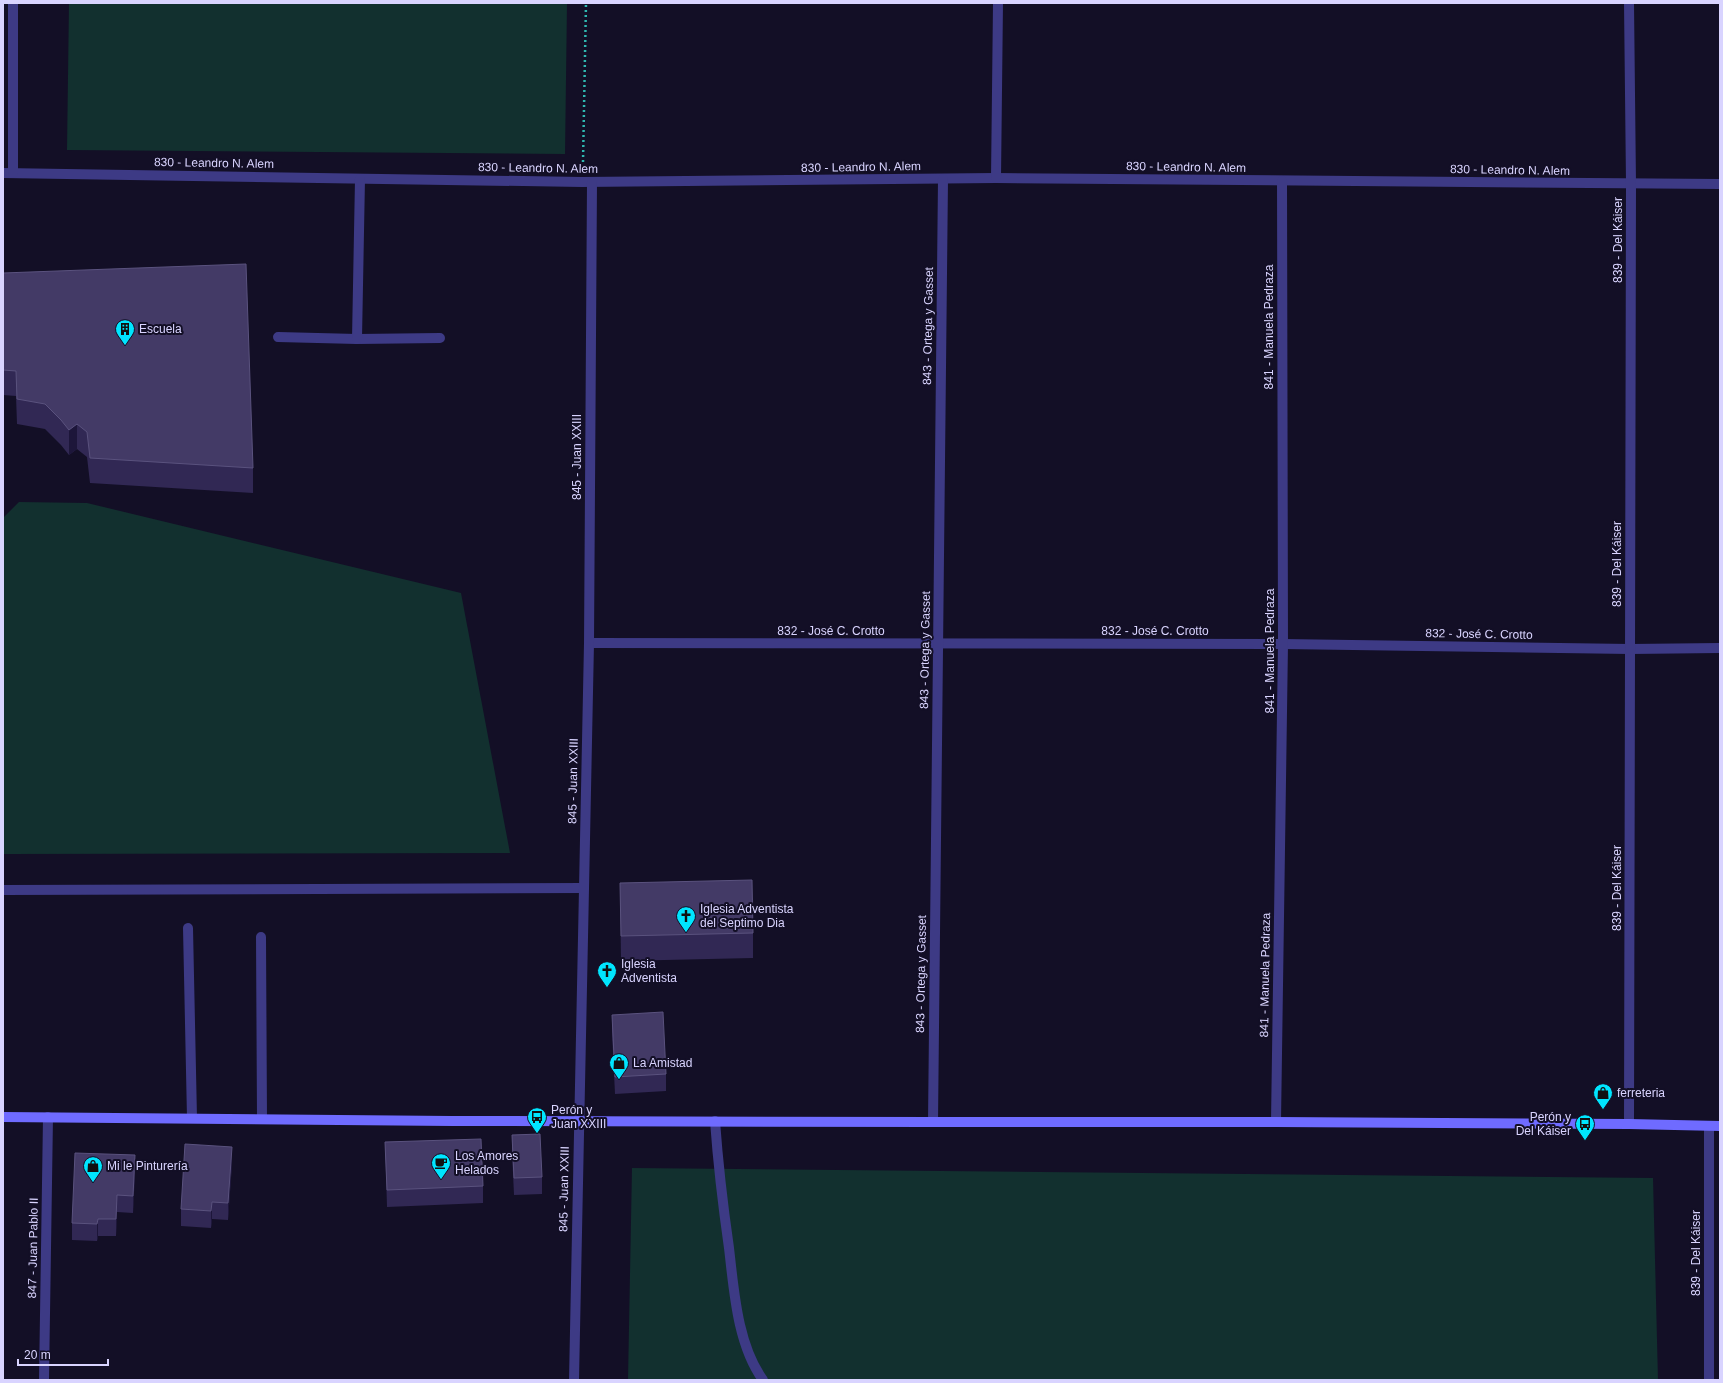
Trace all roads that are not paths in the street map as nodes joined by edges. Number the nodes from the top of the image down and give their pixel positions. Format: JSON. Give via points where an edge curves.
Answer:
{"nodes":[{"id":1,"x":13,"y":3,"type":"edge"},
{"id":2,"x":998,"y":3,"type":"edge"},
{"id":3,"x":1629,"y":3,"type":"edge"},
{"id":4,"x":8,"y":173,"type":"edge"},
{"id":5,"x":996,"y":178,"type":"junction"},
{"id":6,"x":360,"y":179,"type":"junction"},
{"id":7,"x":943,"y":179,"type":"junction"},
{"id":8,"x":1282,"y":181,"type":"junction"},
{"id":9,"x":587,"y":182,"type":"junction"},
{"id":10,"x":1631,"y":184,"type":"junction"},
{"id":11,"x":1720,"y":184,"type":"edge"},
{"id":12,"x":278,"y":337,"type":"dead end"},
{"id":13,"x":440,"y":338,"type":"dead end"},
{"id":14,"x":357,"y":339,"type":"junction"},
{"id":15,"x":589,"y":643,"type":"junction"},
{"id":16,"x":938,"y":644,"type":"junction"},
{"id":17,"x":1283,"y":644,"type":"junction"},
{"id":18,"x":1720,"y":648,"type":"edge"},
{"id":19,"x":1630,"y":649,"type":"junction"},
{"id":20,"x":584,"y":888,"type":"junction"},
{"id":21,"x":3,"y":890,"type":"edge"},
{"id":22,"x":188,"y":928,"type":"dead end"},
{"id":23,"x":261,"y":937,"type":"dead end"},
{"id":24,"x":3,"y":1117,"type":"edge"},
{"id":25,"x":48,"y":1117,"type":"junction"},
{"id":26,"x":192,"y":1118,"type":"junction"},
{"id":27,"x":262,"y":1119,"type":"junction"},
{"id":28,"x":578,"y":1121,"type":"junction"},
{"id":29,"x":715,"y":1121,"type":"junction"},
{"id":30,"x":933,"y":1122,"type":"junction"},
{"id":31,"x":1276,"y":1122,"type":"junction"},
{"id":32,"x":1629,"y":1124,"type":"junction"},
{"id":33,"x":1709,"y":1126,"type":"junction"},
{"id":34,"x":1720,"y":1126,"type":"edge"},
{"id":35,"x":44,"y":1380,"type":"edge"},
{"id":36,"x":574,"y":1380,"type":"edge"},
{"id":37,"x":763,"y":1380,"type":"edge"},
{"id":38,"x":1709,"y":1380,"type":"edge"}],
"edges":[{"from":1,"to":4,"type":"street"},
{"from":2,"to":5,"type":"street"},
{"from":3,"to":10,"type":"street","name":"839 - Del Káiser"},
{"from":4,"to":6,"type":"street","name":"830 - Leandro N. Alem"},
{"from":5,"to":7,"type":"street","name":"830 - Leandro N. Alem"},
{"from":5,"to":8,"type":"street","name":"830 - Leandro N. Alem"},
{"from":6,"to":9,"type":"street","name":"830 - Leandro N. Alem"},
{"from":6,"to":14,"type":"street"},
{"from":7,"to":9,"type":"street","name":"830 - Leandro N. Alem"},
{"from":7,"to":16,"type":"street","name":"843 - Ortega y Gasset"},
{"from":8,"to":10,"type":"street","name":"830 - Leandro N. Alem"},
{"from":8,"to":17,"type":"street","name":"841 - Manuela Pedraza"},
{"from":9,"to":15,"type":"street","name":"845 - Juan XXIII"},
{"from":10,"to":11,"type":"street","name":"830 - Leandro N. Alem"},
{"from":10,"to":19,"type":"street","name":"839 - Del Káiser"},
{"from":12,"to":14,"type":"street"},
{"from":13,"to":14,"type":"street"},
{"from":15,"to":16,"type":"street","name":"832 - José C. Crotto"},
{"from":15,"to":20,"type":"street","name":"845 - Juan XXIII"},
{"from":16,"to":17,"type":"street","name":"832 - José C. Crotto"},
{"from":16,"to":30,"type":"street","name":"843 - Ortega y Gasset"},
{"from":17,"to":19,"type":"street","name":"832 - José C. Crotto"},
{"from":17,"to":31,"type":"street","name":"841 - Manuela Pedraza"},
{"from":18,"to":19,"type":"street","name":"832 - José C. Crotto"},
{"from":19,"to":32,"type":"street","name":"839 - Del Káiser"},
{"from":20,"to":21,"type":"street"},
{"from":20,"to":28,"type":"street","name":"845 - Juan XXIII"},
{"from":22,"to":26,"type":"street"},
{"from":23,"to":27,"type":"street"},
{"from":24,"to":25,"type":"main road"},
{"from":25,"to":26,"type":"main road"},
{"from":25,"to":35,"type":"street","name":"847 - Juan Pablo II"},
{"from":26,"to":27,"type":"main road"},
{"from":27,"to":28,"type":"main road"},
{"from":28,"to":29,"type":"main road"},
{"from":28,"to":36,"type":"street","name":"845 - Juan XXIII"},
{"from":29,"to":30,"type":"main road"},
{"from":29,"to":37,"type":"street","via":[[740,1322],[747,1349]]},
{"from":30,"to":31,"type":"main road"},
{"from":31,"to":32,"type":"main road"},
{"from":32,"to":33,"type":"main road"},
{"from":33,"to":34,"type":"main road"},
{"from":33,"to":38,"type":"street","name":"839 - Del Káiser"}]}
